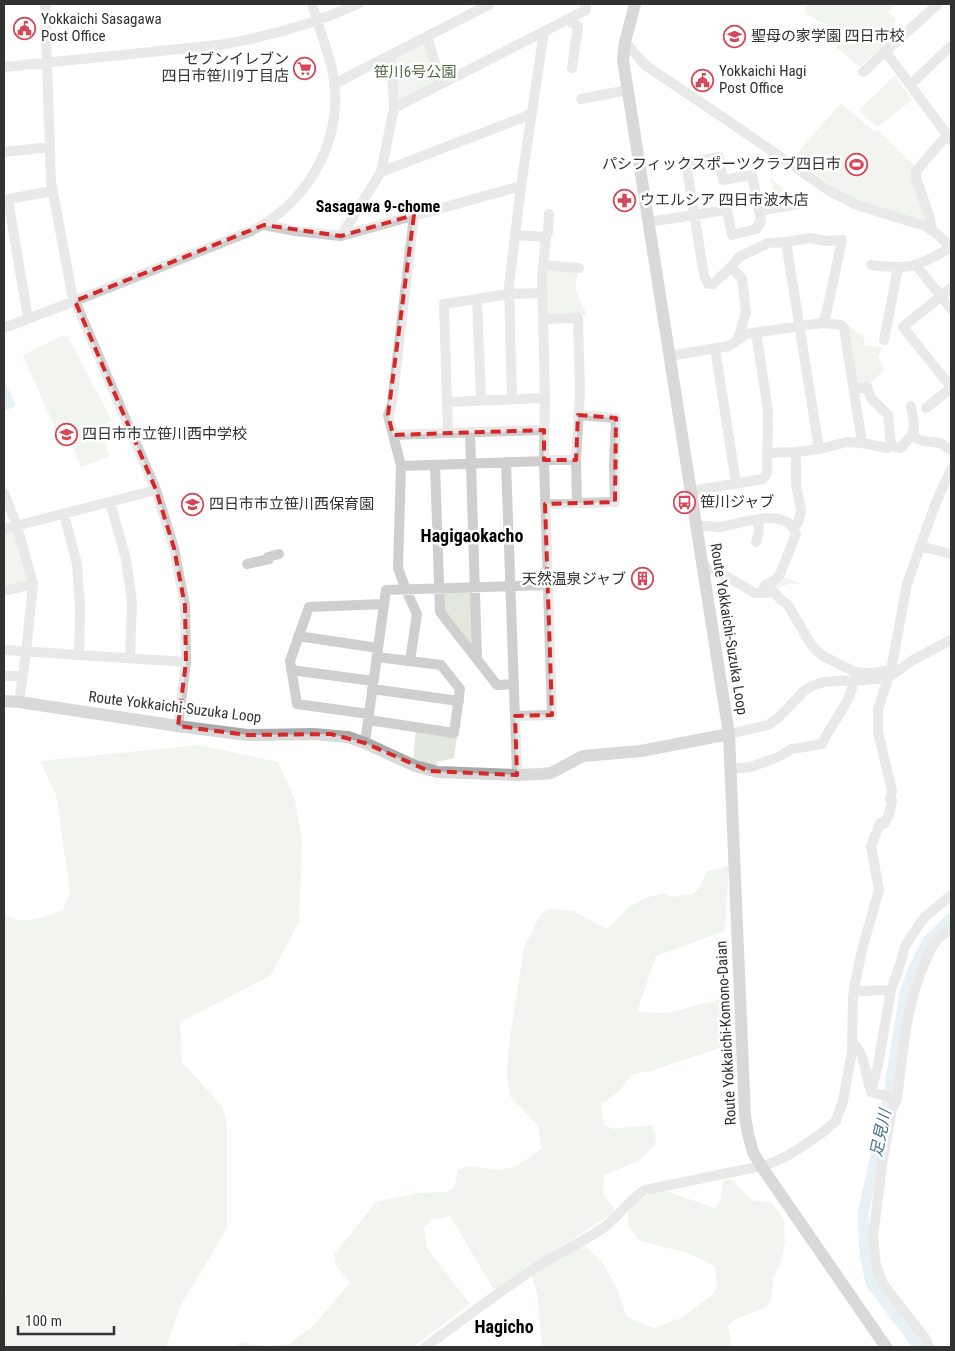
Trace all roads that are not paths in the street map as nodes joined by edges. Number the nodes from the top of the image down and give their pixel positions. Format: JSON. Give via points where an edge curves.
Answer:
{"nodes":[{"id":1,"x":45,"y":4,"type":"edge"},
{"id":2,"x":312,"y":4,"type":"edge"},
{"id":3,"x":358,"y":4,"type":"edge"},
{"id":4,"x":490,"y":4,"type":"edge"},
{"id":5,"x":586,"y":4,"type":"edge"},
{"id":6,"x":635,"y":4,"type":"edge"},
{"id":7,"x":938,"y":4,"type":"edge"},
{"id":8,"x":928,"y":9,"type":"edge"},
{"id":9,"x":566,"y":20,"type":"junction"},
{"id":10,"x":317,"y":21,"type":"junction"},
{"id":11,"x":544,"y":31,"type":"junction"},
{"id":12,"x":427,"y":36,"type":"junction"},
{"id":13,"x":625,"y":42,"type":"junction"},
{"id":14,"x":951,"y":46,"type":"edge"},
{"id":15,"x":885,"y":52,"type":"junction"},
{"id":16,"x":391,"y":54,"type":"junction"},
{"id":17,"x":48,"y":63,"type":"junction"},
{"id":18,"x":4,"y":67,"type":"edge"},
{"id":19,"x":572,"y":68,"type":"dead end"},
{"id":20,"x":863,"y":72,"type":"dead end"},
{"id":21,"x":334,"y":84,"type":"junction"},
{"id":22,"x":441,"y":84,"type":"junction"},
{"id":23,"x":910,"y":84,"type":"junction"},
{"id":24,"x":628,"y":90,"type":"junction"},
{"id":25,"x":580,"y":99,"type":"dead end"},
{"id":26,"x":394,"y":108,"type":"junction"},
{"id":27,"x":532,"y":114,"type":"junction"},
{"id":28,"x":949,"y":138,"type":"edge"},
{"id":29,"x":50,"y":147,"type":"junction"},
{"id":30,"x":4,"y":152,"type":"edge"},
{"id":31,"x":381,"y":172,"type":"junction"},
{"id":32,"x":521,"y":186,"type":"junction"},
{"id":33,"x":52,"y":191,"type":"junction"},
{"id":34,"x":6,"y":200,"type":"edge"},
{"id":35,"x":799,"y":204,"type":"dead end"},
{"id":36,"x":759,"y":210,"type":"junction"},
{"id":37,"x":550,"y":214,"type":"dead end"},
{"id":38,"x":695,"y":214,"type":"junction"},
{"id":39,"x":414,"y":216,"type":"junction"},
{"id":40,"x":648,"y":222,"type":"junction"},
{"id":41,"x":264,"y":225,"type":"junction"},
{"id":42,"x":932,"y":230,"type":"junction"},
{"id":43,"x":515,"y":235,"type":"junction"},
{"id":44,"x":342,"y":236,"type":"junction"},
{"id":45,"x":546,"y":237,"type":"junction"},
{"id":46,"x":786,"y":242,"type":"junction"},
{"id":47,"x":951,"y":247,"type":"edge"},
{"id":48,"x":543,"y":265,"type":"junction"},
{"id":49,"x":871,"y":265,"type":"dead end"},
{"id":50,"x":916,"y":266,"type":"junction"},
{"id":51,"x":731,"y":267,"type":"junction"},
{"id":52,"x":579,"y":268,"type":"dead end"},
{"id":53,"x":898,"y":268,"type":"junction"},
{"id":54,"x":951,"y":288,"type":"edge"},
{"id":55,"x":542,"y":293,"type":"junction"},
{"id":56,"x":509,"y":294,"type":"junction"},
{"id":57,"x":941,"y":297,"type":"junction"},
{"id":58,"x":477,"y":299,"type":"junction"},
{"id":59,"x":75,"y":301,"type":"junction"},
{"id":60,"x":951,"y":309,"type":"edge"},
{"id":61,"x":893,"y":316,"type":"dead end"},
{"id":62,"x":28,"y":318,"type":"junction"},
{"id":63,"x":543,"y":319,"type":"junction"},
{"id":64,"x":822,"y":323,"type":"junction"},
{"id":65,"x":799,"y":326,"type":"junction"},
{"id":66,"x":903,"y":327,"type":"junction"},
{"id":67,"x":4,"y":328,"type":"edge"},
{"id":68,"x":756,"y":332,"type":"junction"},
{"id":69,"x":738,"y":339,"type":"junction"},
{"id":70,"x":884,"y":340,"type":"dead end"},
{"id":71,"x":715,"y":348,"type":"junction"},
{"id":72,"x":669,"y":356,"type":"junction"},
{"id":73,"x":951,"y":387,"type":"edge"},
{"id":74,"x":854,"y":389,"type":"junction"},
{"id":75,"x":545,"y":398,"type":"junction"},
{"id":76,"x":512,"y":399,"type":"junction"},
{"id":77,"x":481,"y":401,"type":"junction"},
{"id":78,"x":447,"y":402,"type":"junction"},
{"id":79,"x":911,"y":406,"type":"dead end"},
{"id":80,"x":926,"y":408,"type":"dead end"},
{"id":81,"x":578,"y":415,"type":"junction"},
{"id":82,"x":544,"y":430,"type":"junction"},
{"id":83,"x":470,"y":432,"type":"junction"},
{"id":84,"x":448,"y":433,"type":"junction"},
{"id":85,"x":394,"y":435,"type":"junction"},
{"id":86,"x":912,"y":436,"type":"junction"},
{"id":87,"x":862,"y":443,"type":"junction"},
{"id":88,"x":891,"y":446,"type":"junction"},
{"id":89,"x":819,"y":448,"type":"junction"},
{"id":90,"x":951,"y":450,"type":"edge"},
{"id":91,"x":796,"y":452,"type":"junction"},
{"id":92,"x":767,"y":453,"type":"junction"},
{"id":93,"x":576,"y":460,"type":"junction"},
{"id":94,"x":544,"y":461,"type":"junction"},
{"id":95,"x":506,"y":462,"type":"junction"},
{"id":96,"x":470,"y":464,"type":"junction"},
{"id":97,"x":435,"y":465,"type":"junction"},
{"id":98,"x":401,"y":466,"type":"junction"},
{"id":99,"x":951,"y":469,"type":"edge"},
{"id":100,"x":736,"y":483,"type":"junction"},
{"id":101,"x":156,"y":490,"type":"junction"},
{"id":102,"x":691,"y":491,"type":"junction"},
{"id":103,"x":4,"y":493,"type":"edge"},
{"id":104,"x":110,"y":502,"type":"junction"},
{"id":105,"x":577,"y":503,"type":"junction"},
{"id":106,"x":545,"y":504,"type":"junction"},
{"id":107,"x":64,"y":514,"type":"junction"},
{"id":108,"x":758,"y":520,"type":"junction"},
{"id":109,"x":798,"y":523,"type":"dead end"},
{"id":110,"x":17,"y":526,"type":"junction"},
{"id":111,"x":697,"y":528,"type":"junction"},
{"id":112,"x":4,"y":529,"type":"edge"},
{"id":113,"x":756,"y":542,"type":"dead end"},
{"id":114,"x":920,"y":546,"type":"junction"},
{"id":115,"x":279,"y":554,"type":"dead end"},
{"id":116,"x":951,"y":554,"type":"edge"},
{"id":117,"x":247,"y":564,"type":"dead end"},
{"id":118,"x":703,"y":566,"type":"junction"},
{"id":119,"x":32,"y":584,"type":"junction"},
{"id":120,"x":548,"y":585,"type":"junction"},
{"id":121,"x":511,"y":586,"type":"junction"},
{"id":122,"x":474,"y":587,"type":"junction"},
{"id":123,"x":440,"y":589,"type":"junction"},
{"id":124,"x":406,"y":590,"type":"junction"},
{"id":125,"x":4,"y":591,"type":"edge"},
{"id":126,"x":762,"y":593,"type":"junction"},
{"id":127,"x":384,"y":604,"type":"junction"},
{"id":128,"x":298,"y":636,"type":"junction"},
{"id":129,"x":951,"y":640,"type":"edge"},
{"id":130,"x":4,"y":650,"type":"edge"},
{"id":131,"x":26,"y":652,"type":"junction"},
{"id":132,"x":378,"y":652,"type":"junction"},
{"id":133,"x":79,"y":655,"type":"junction"},
{"id":134,"x":130,"y":658,"type":"junction"},
{"id":135,"x":476,"y":659,"type":"junction"},
{"id":136,"x":410,"y":661,"type":"junction"},
{"id":137,"x":186,"y":662,"type":"junction"},
{"id":138,"x":291,"y":670,"type":"junction"},
{"id":139,"x":890,"y":674,"type":"junction"},
{"id":140,"x":4,"y":676,"type":"edge"},
{"id":141,"x":23,"y":676,"type":"junction"},
{"id":142,"x":854,"y":680,"type":"junction"},
{"id":143,"x":514,"y":684,"type":"junction"},
{"id":144,"x":373,"y":685,"type":"junction"},
{"id":145,"x":4,"y":701,"type":"edge"},
{"id":146,"x":459,"y":701,"type":"junction"},
{"id":147,"x":19,"y":702,"type":"junction"},
{"id":148,"x":515,"y":716,"type":"junction"},
{"id":149,"x":369,"y":717,"type":"junction"},
{"id":150,"x":178,"y":726,"type":"junction"},
{"id":151,"x":730,"y":734,"type":"junction"},
{"id":152,"x":365,"y":743,"type":"junction"},
{"id":153,"x":730,"y":769,"type":"junction"},
{"id":154,"x":517,"y":775,"type":"junction"},
{"id":155,"x":951,"y":896,"type":"edge"},
{"id":156,"x":951,"y":929,"type":"edge"},
{"id":157,"x":854,"y":989,"type":"junction"},
{"id":158,"x":890,"y":990,"type":"junction"},
{"id":159,"x":852,"y":1044,"type":"junction"},
{"id":160,"x":871,"y":1092,"type":"junction"},
{"id":161,"x":897,"y":1099,"type":"junction"},
{"id":162,"x":761,"y":1166,"type":"junction"},
{"id":163,"x":424,"y":1347,"type":"edge"},
{"id":164,"x":886,"y":1347,"type":"edge"},
{"id":165,"x":929,"y":1347,"type":"edge"}],
"edges":[{"from":1,"to":17,"type":"street"},
{"from":2,"to":10,"type":"street"},
{"from":3,"to":10,"type":"street"},
{"from":4,"to":12,"type":"street"},
{"from":5,"to":9,"type":"street","via":[[586,10]]},
{"from":6,"to":13,"type":"main road","name":"Route Yokkaichi-Suzuka Loop"},
{"from":7,"to":8,"type":"street"},
{"from":8,"to":15,"type":"street"},
{"from":9,"to":11,"type":"street"},
{"from":9,"to":19,"type":"street","via":[[578,26]]},
{"from":10,"to":17,"type":"street","via":[[256,39],[219,45]]},
{"from":10,"to":21,"type":"street"},
{"from":11,"to":22,"type":"street"},
{"from":11,"to":27,"type":"street"},
{"from":12,"to":16,"type":"street"},
{"from":12,"to":22,"type":"street"},
{"from":13,"to":24,"type":"main road","name":"Route Yokkaichi-Suzuka Loop","via":[[623,60]]},
{"from":13,"to":42,"type":"street","via":[[645,65],[834,194],[857,206]]},
{"from":14,"to":23,"type":"street"},
{"from":15,"to":20,"type":"street"},
{"from":15,"to":23,"type":"street"},
{"from":16,"to":21,"type":"street"},
{"from":16,"to":26,"type":"street"},
{"from":17,"to":18,"type":"street"},
{"from":17,"to":29,"type":"street"},
{"from":21,"to":41,"type":"street","via":[[331,135],[321,161],[298,196]]},
{"from":22,"to":26,"type":"street"},
{"from":23,"to":28,"type":"street"},
{"from":24,"to":25,"type":"street"},
{"from":24,"to":40,"type":"main road","name":"Route Yokkaichi-Suzuka Loop"},
{"from":26,"to":31,"type":"street"},
{"from":27,"to":31,"type":"street"},
{"from":27,"to":32,"type":"street"},
{"from":28,"to":42,"type":"street","via":[[916,171]]},
{"from":29,"to":30,"type":"street"},
{"from":29,"to":33,"type":"street"},
{"from":31,"to":44,"type":"street"},
{"from":32,"to":39,"type":"street"},
{"from":32,"to":43,"type":"street"},
{"from":33,"to":34,"type":"street"},
{"from":33,"to":59,"type":"street"},
{"from":34,"to":62,"type":"street"},
{"from":35,"to":36,"type":"street"},
{"from":36,"to":38,"type":"street","via":[[760,221],[756,229],[732,235],[727,210]]},
{"from":36,"to":38,"type":"street","via":[[752,175],[723,180],[719,157],[686,162]]},
{"from":37,"to":45,"type":"street"},
{"from":38,"to":40,"type":"street"},
{"from":38,"to":51,"type":"street","via":[[708,284],[713,284]]},
{"from":39,"to":44,"type":"street"},
{"from":39,"to":85,"type":"street","via":[[392,404],[388,415]]},
{"from":40,"to":72,"type":"main road","name":"Route Yokkaichi-Suzuka Loop"},
{"from":41,"to":44,"type":"street"},
{"from":41,"to":59,"type":"street"},
{"from":42,"to":47,"type":"street"},
{"from":43,"to":45,"type":"street"},
{"from":43,"to":56,"type":"street"},
{"from":45,"to":48,"type":"street"},
{"from":46,"to":51,"type":"street","via":[[768,243],[739,257]]},
{"from":46,"to":64,"type":"street","via":[[810,238],[842,240]]},
{"from":46,"to":65,"type":"street"},
{"from":47,"to":50,"type":"street"},
{"from":48,"to":52,"type":"street"},
{"from":48,"to":55,"type":"street"},
{"from":49,"to":53,"type":"street"},
{"from":50,"to":53,"type":"street"},
{"from":50,"to":57,"type":"street"},
{"from":51,"to":69,"type":"street","via":[[742,279],[746,312]]},
{"from":53,"to":70,"type":"street"},
{"from":54,"to":57,"type":"street"},
{"from":55,"to":56,"type":"street"},
{"from":55,"to":63,"type":"street"},
{"from":56,"to":58,"type":"street"},
{"from":56,"to":76,"type":"street"},
{"from":57,"to":60,"type":"street"},
{"from":57,"to":66,"type":"street"},
{"from":58,"to":77,"type":"street"},
{"from":58,"to":78,"type":"street","via":[[444,304]]},
{"from":59,"to":62,"type":"street"},
{"from":59,"to":101,"type":"street"},
{"from":61,"to":66,"type":"street"},
{"from":62,"to":67,"type":"street"},
{"from":63,"to":75,"type":"street"},
{"from":63,"to":81,"type":"street","via":[[578,318]]},
{"from":64,"to":65,"type":"street"},
{"from":64,"to":74,"type":"street","via":[[844,328]]},
{"from":65,"to":68,"type":"street"},
{"from":65,"to":89,"type":"street"},
{"from":66,"to":73,"type":"street"},
{"from":68,"to":69,"type":"street"},
{"from":68,"to":92,"type":"street","via":[[768,411]]},
{"from":69,"to":71,"type":"street","via":[[729,346]]},
{"from":71,"to":72,"type":"street"},
{"from":71,"to":100,"type":"street"},
{"from":72,"to":102,"type":"main road","name":"Route Yokkaichi-Suzuka Loop"},
{"from":73,"to":80,"type":"street"},
{"from":74,"to":87,"type":"street"},
{"from":74,"to":88,"type":"street","via":[[867,387],[871,398],[888,415]]},
{"from":75,"to":76,"type":"street"},
{"from":75,"to":82,"type":"street"},
{"from":76,"to":77,"type":"street"},
{"from":77,"to":78,"type":"street"},
{"from":78,"to":84,"type":"street"},
{"from":79,"to":86,"type":"street"},
{"from":81,"to":93,"type":"street"},
{"from":81,"to":105,"type":"street","via":[[616,418],[615,502]]},
{"from":82,"to":83,"type":"street"},
{"from":82,"to":94,"type":"street"},
{"from":83,"to":84,"type":"street"},
{"from":83,"to":96,"type":"street"},
{"from":84,"to":85,"type":"street"},
{"from":85,"to":98,"type":"street"},
{"from":86,"to":88,"type":"street","via":[[901,448]]},
{"from":86,"to":90,"type":"street","via":[[923,441],[940,442]]},
{"from":87,"to":88,"type":"street"},
{"from":87,"to":89,"type":"street","via":[[847,442]]},
{"from":89,"to":91,"type":"street"},
{"from":91,"to":92,"type":"street"},
{"from":91,"to":109,"type":"street","via":[[796,484],[801,510]]},
{"from":92,"to":100,"type":"street","via":[[767,473],[763,479]]},
{"from":93,"to":94,"type":"street"},
{"from":93,"to":105,"type":"street"},
{"from":94,"to":95,"type":"street"},
{"from":94,"to":106,"type":"street"},
{"from":95,"to":96,"type":"street"},
{"from":95,"to":121,"type":"street"},
{"from":96,"to":97,"type":"street"},
{"from":96,"to":122,"type":"street"},
{"from":97,"to":98,"type":"street"},
{"from":97,"to":123,"type":"street"},
{"from":98,"to":124,"type":"street","via":[[398,568]]},
{"from":99,"to":114,"type":"street"},
{"from":100,"to":102,"type":"street"},
{"from":101,"to":104,"type":"street"},
{"from":101,"to":137,"type":"street","via":[[174,548],[185,606]]},
{"from":102,"to":111,"type":"main road","name":"Route Yokkaichi-Suzuka Loop"},
{"from":103,"to":110,"type":"street"},
{"from":104,"to":107,"type":"street"},
{"from":104,"to":134,"type":"street","via":[[126,559],[132,602]]},
{"from":105,"to":106,"type":"street"},
{"from":106,"to":120,"type":"street"},
{"from":107,"to":110,"type":"street"},
{"from":107,"to":133,"type":"street","via":[[77,564]]},
{"from":108,"to":111,"type":"street"},
{"from":108,"to":113,"type":"street","via":[[760,532]]},
{"from":108,"to":126,"type":"street","via":[[784,519],[796,534],[780,574],[765,585]]},
{"from":110,"to":112,"type":"street"},
{"from":110,"to":119,"type":"street"},
{"from":111,"to":118,"type":"main road","name":"Route Yokkaichi-Suzuka Loop"},
{"from":114,"to":116,"type":"street"},
{"from":114,"to":139,"type":"street","via":[[907,584]]},
{"from":115,"to":117,"type":"street"},
{"from":118,"to":126,"type":"street","via":[[755,593]]},
{"from":118,"to":151,"type":"main road","name":"Route Yokkaichi-Suzuka Loop"},
{"from":119,"to":125,"type":"street"},
{"from":119,"to":131,"type":"street"},
{"from":120,"to":121,"type":"street"},
{"from":120,"to":148,"type":"street","via":[[552,715]]},
{"from":121,"to":122,"type":"street"},
{"from":121,"to":143,"type":"street"},
{"from":122,"to":123,"type":"street"},
{"from":122,"to":135,"type":"street"},
{"from":123,"to":124,"type":"street"},
{"from":123,"to":135,"type":"street","via":[[440,612]]},
{"from":124,"to":127,"type":"street","via":[[386,590]]},
{"from":124,"to":136,"type":"street","via":[[417,614]]},
{"from":126,"to":139,"type":"street","via":[[774,592],[788,606],[812,646],[823,656],[853,671]]},
{"from":127,"to":128,"type":"street","via":[[309,607]]},
{"from":127,"to":132,"type":"street"},
{"from":128,"to":132,"type":"street"},
{"from":128,"to":138,"type":"street","via":[[290,662]]},
{"from":129,"to":139,"type":"street"},
{"from":130,"to":131,"type":"street"},
{"from":131,"to":133,"type":"street"},
{"from":131,"to":141,"type":"street"},
{"from":132,"to":136,"type":"street"},
{"from":132,"to":144,"type":"street"},
{"from":133,"to":134,"type":"street"},
{"from":134,"to":137,"type":"street"},
{"from":135,"to":143,"type":"street","via":[[497,685]]},
{"from":136,"to":146,"type":"street","via":[[441,665],[460,689]]},
{"from":137,"to":150,"type":"street"},
{"from":138,"to":144,"type":"street"},
{"from":138,"to":149,"type":"street","via":[[297,704]]},
{"from":139,"to":142,"type":"street"},
{"from":139,"to":157,"type":"street","via":[[877,721],[892,802],[871,846],[879,890]]},
{"from":140,"to":141,"type":"street"},
{"from":141,"to":147,"type":"street"},
{"from":142,"to":151,"type":"street","via":[[812,686],[768,725]]},
{"from":142,"to":153,"type":"street","via":[[848,701],[822,744],[792,749],[750,767]]},
{"from":143,"to":148,"type":"street"},
{"from":144,"to":146,"type":"street"},
{"from":144,"to":149,"type":"street"},
{"from":145,"to":147,"type":"main road","name":"Route Yokkaichi-Suzuka Loop"},
{"from":146,"to":149,"type":"street","via":[[454,733]]},
{"from":147,"to":150,"type":"main road","name":"Route Yokkaichi-Suzuka Loop"},
{"from":148,"to":154,"type":"street"},
{"from":149,"to":152,"type":"street"},
{"from":150,"to":152,"type":"main road","name":"Route Yokkaichi-Suzuka Loop","via":[[246,735],[331,734]]},
{"from":151,"to":153,"type":"main road","name":"Route Yokkaichi-Komono-Daian"},
{"from":151,"to":154,"type":"main road","name":"Route Yokkaichi-Suzuka Loop","via":[[641,751],[583,756],[550,772]]},
{"from":152,"to":154,"type":"main road","name":"Route Yokkaichi-Suzuka Loop","via":[[429,771]]},
{"from":153,"to":162,"type":"main road","name":"Route Yokkaichi-Komono-Daian","via":[[745,1116],[753,1152]]},
{"from":155,"to":158,"type":"street","via":[[919,924],[905,946]]},
{"from":156,"to":161,"type":"street","via":[[938,939],[918,978],[908,1015]]},
{"from":157,"to":158,"type":"street"},
{"from":157,"to":159,"type":"street"},
{"from":158,"to":160,"type":"street"},
{"from":159,"to":160,"type":"street","via":[[858,1049]]},
{"from":159,"to":162,"type":"street","via":[[845,1094],[836,1121],[787,1156]]},
{"from":160,"to":161,"type":"street"},
{"from":161,"to":165,"type":"street","via":[[882,1159],[873,1236],[876,1265],[883,1284]]},
{"from":162,"to":163,"type":"street","via":[[645,1190],[602,1228],[543,1263]]},
{"from":162,"to":164,"type":"main road","name":"Route Yokkaichi-Komono-Daian"}]}
